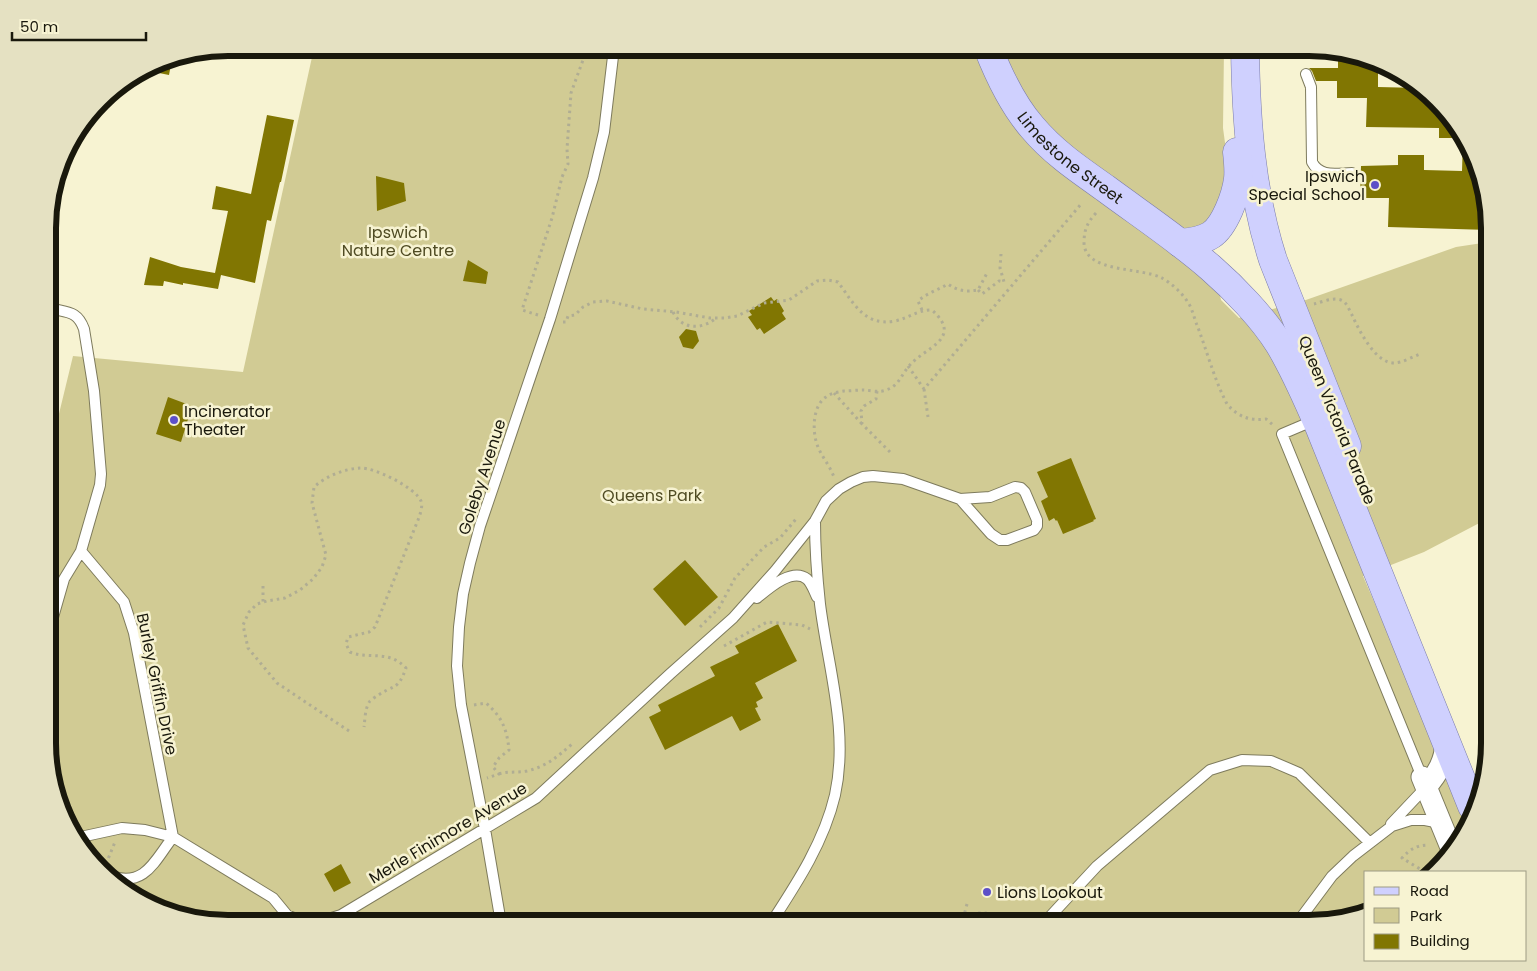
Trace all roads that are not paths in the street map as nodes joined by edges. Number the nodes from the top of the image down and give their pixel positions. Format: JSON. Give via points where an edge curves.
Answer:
{"nodes":[{"id":1,"x":613,"y":56,"type":"edge"},
{"id":2,"x":992,"y":56,"type":"edge"},
{"id":3,"x":1245,"y":61,"type":"edge"},
{"id":4,"x":1306,"y":74,"type":"dead end"},
{"id":5,"x":1352,"y":173,"type":"dead end"},
{"id":6,"x":1180,"y":243,"type":"junction"},
{"id":7,"x":56,"y":310,"type":"edge"},
{"id":8,"x":1316,"y":420,"type":"junction"},
{"id":9,"x":960,"y":499,"type":"junction"},
{"id":10,"x":815,"y":521,"type":"junction"},
{"id":11,"x":82,"y":551,"type":"junction"},
{"id":12,"x":820,"y":605,"type":"junction"},
{"id":13,"x":56,"y":607,"type":"edge"},
{"id":14,"x":733,"y":618,"type":"junction"},
{"id":15,"x":1446,"y":743,"type":"junction"},
{"id":16,"x":1478,"y":771,"type":"edge"},
{"id":17,"x":1424,"y":782,"type":"junction"},
{"id":18,"x":1470,"y":802,"type":"edge"},
{"id":19,"x":1440,"y":823,"type":"junction"},
{"id":20,"x":485,"y":828,"type":"junction"},
{"id":21,"x":1384,"y":832,"type":"junction"},
{"id":22,"x":84,"y":836,"type":"edge"},
{"id":23,"x":173,"y":837,"type":"junction"},
{"id":24,"x":1370,"y":843,"type":"junction"},
{"id":25,"x":1444,"y":848,"type":"edge"},
{"id":26,"x":122,"y":878,"type":"edge"},
{"id":27,"x":776,"y":914,"type":"edge"},
{"id":28,"x":1052,"y":914,"type":"edge"},
{"id":29,"x":1304,"y":914,"type":"edge"},
{"id":30,"x":287,"y":915,"type":"edge"},
{"id":31,"x":341,"y":915,"type":"edge"},
{"id":32,"x":500,"y":915,"type":"edge"}],
"edges":[{"from":1,"to":20,"type":"lane","name":"Goleby Avenue","via":[[606,116],[587,201],[480,526],[464,594],[457,666],[461,706]]},
{"from":2,"to":6,"type":"main road","name":"Limestone Street","via":[[1016,105],[1048,144]]},
{"from":3,"to":6,"type":"main road","via":[[1235,130],[1238,184],[1220,225],[1211,235]]},
{"from":3,"to":16,"type":"main road","name":"Queen Victoria Parade","via":[[1252,163],[1264,231],[1273,260]]},
{"from":4,"to":5,"type":"lane","via":[[1311,87],[1312,162],[1318,171],[1324,173]]},
{"from":6,"to":8,"type":"main road","name":"Queen Victoria Parade","via":[[1230,286],[1274,336]]},
{"from":7,"to":11,"type":"lane","via":[[77,315],[81,320],[94,391],[101,474]]},
{"from":8,"to":15,"type":"main road","name":"Queen Victoria Parade"},
{"from":8,"to":17,"type":"lane","via":[[1282,434]]},
{"from":9,"to":9,"type":"lane","via":[[990,497],[1015,487],[1021,488],[1037,526],[1034,530],[1000,540]]},
{"from":9,"to":10,"type":"lane","via":[[903,479],[873,476],[858,479],[839,489],[826,502]]},
{"from":10,"to":12,"type":"lane","name":"Merle Finimore Avenue"},
{"from":10,"to":14,"type":"lane","name":"Merle Finimore Avenue"},
{"from":11,"to":13,"type":"lane","via":[[64,579]]},
{"from":11,"to":23,"type":"lane","name":"Burley Griffin Drive","via":[[124,602],[134,633]]},
{"from":12,"to":14,"type":"lane","name":"Merle Finimore Avenue","via":[[808,580],[794,576],[780,580]]},
{"from":12,"to":27,"type":"lane","name":"Merle Finimore Avenue","via":[[838,708],[839,769],[829,817],[817,846]]},
{"from":14,"to":20,"type":"lane","name":"Merle Finimore Avenue","via":[[536,798]]},
{"from":15,"to":17,"type":"street","via":[[1441,767]]},
{"from":15,"to":18,"type":"main road","name":"Queen Victoria Parade"},
{"from":17,"to":19,"type":"street"},
{"from":17,"to":21,"type":"lane"},
{"from":19,"to":21,"type":"lane","via":[[1406,821]]},
{"from":19,"to":25,"type":"street"},
{"from":20,"to":31,"type":"lane","name":"Merle Finimore Avenue"},
{"from":20,"to":32,"type":"lane","name":"Goleby Avenue"},
{"from":21,"to":24,"type":"lane"},
{"from":22,"to":23,"type":"lane","name":"Merle Finimore Avenue","via":[[122,828]]},
{"from":23,"to":26,"type":"lane","via":[[144,874]]},
{"from":23,"to":30,"type":"lane","name":"Merle Finimore Avenue","via":[[273,898]]},
{"from":24,"to":28,"type":"lane","via":[[1300,773],[1271,761],[1242,760],[1210,770],[1097,866]]},
{"from":24,"to":29,"type":"lane","via":[[1332,876]]}]}
